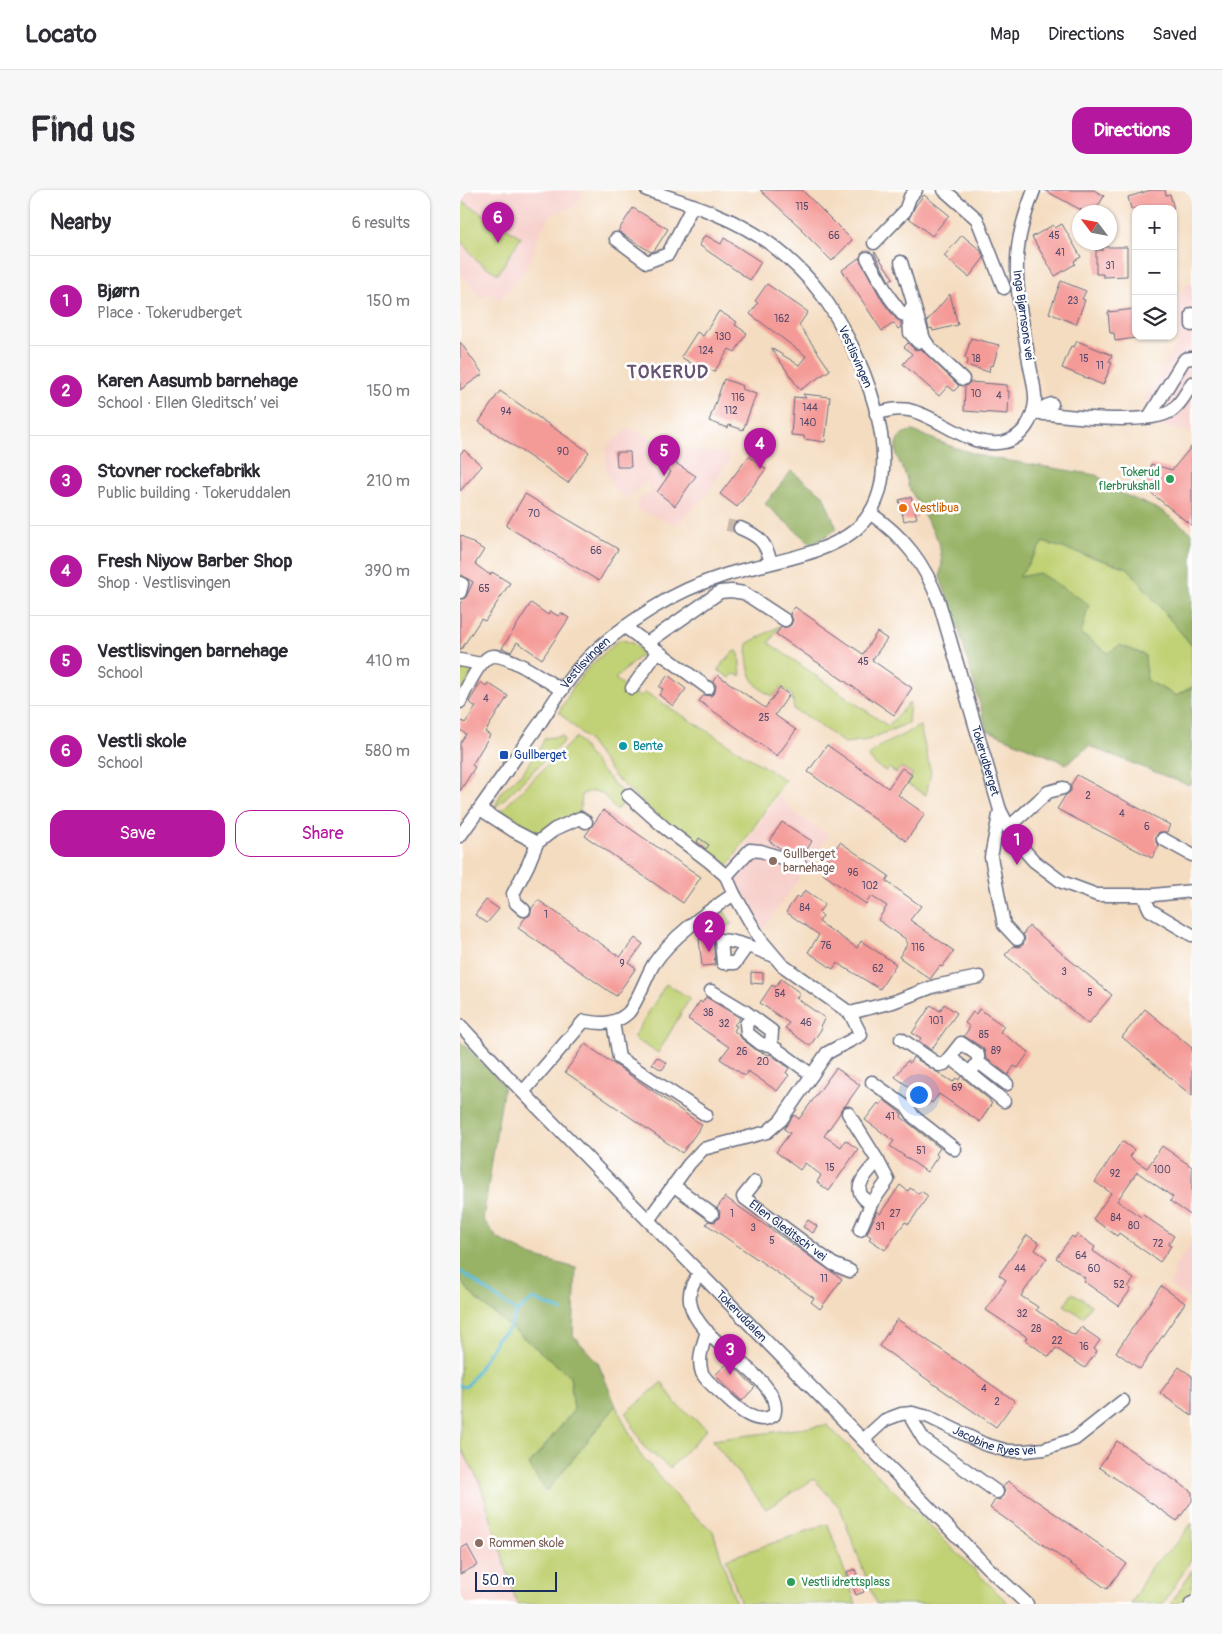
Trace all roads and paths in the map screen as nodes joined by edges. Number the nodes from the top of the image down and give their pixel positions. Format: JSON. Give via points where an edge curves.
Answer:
{"nodes":[{"id":1,"x":647,"y":190,"type":"edge"},
{"id":2,"x":916,"y":190,"type":"edge"},
{"id":3,"x":944,"y":190,"type":"edge"},
{"id":4,"x":1034,"y":190,"type":"edge"},
{"id":5,"x":693,"y":205,"type":"junction"},
{"id":6,"x":616,"y":239,"type":"dead end"},
{"id":7,"x":874,"y":242,"type":"dead end"},
{"id":8,"x":867,"y":258,"type":"dead end"},
{"id":9,"x":901,"y":262,"type":"dead end"},
{"id":10,"x":1004,"y":288,"type":"dead end"},
{"id":11,"x":910,"y":310,"type":"junction"},
{"id":12,"x":1192,"y":314,"type":"edge"},
{"id":13,"x":1192,"y":325,"type":"edge"},
{"id":14,"x":1192,"y":358,"type":"edge"},
{"id":15,"x":963,"y":379,"type":"dead end"},
{"id":16,"x":1192,"y":383,"type":"edge"},
{"id":17,"x":1043,"y":410,"type":"junction"},
{"id":18,"x":876,"y":414,"type":"junction"},
{"id":19,"x":1149,"y":417,"type":"junction"},
{"id":20,"x":870,"y":513,"type":"junction"},
{"id":21,"x":740,"y":528,"type":"tunnel mouth"},
{"id":22,"x":771,"y":562,"type":"junction"},
{"id":23,"x":460,"y":583,"type":"edge"},
{"id":24,"x":460,"y":592,"type":"edge"},
{"id":25,"x":785,"y":620,"type":"dead end"},
{"id":26,"x":625,"y":627,"type":"junction"},
{"id":27,"x":653,"y":647,"type":"junction"},
{"id":28,"x":460,"y":660,"type":"edge"},
{"id":29,"x":481,"y":664,"type":"junction"},
{"id":30,"x":632,"y":688,"type":"dead end"},
{"id":31,"x":708,"y":688,"type":"dead end"},
{"id":32,"x":562,"y":690,"type":"junction"},
{"id":33,"x":460,"y":702,"type":"edge"},
{"id":34,"x":1063,"y":788,"type":"dead end"},
{"id":35,"x":628,"y":794,"type":"dead end"},
{"id":36,"x":480,"y":808,"type":"junction"},
{"id":37,"x":1000,"y":810,"type":"junction"},
{"id":38,"x":586,"y":822,"type":"dead end"},
{"id":39,"x":1008,"y":828,"type":"junction"},
{"id":40,"x":460,"y":836,"type":"edge"},
{"id":41,"x":1163,"y":839,"type":"dead end"},
{"id":42,"x":537,"y":843,"type":"junction"},
{"id":43,"x":1192,"y":855,"type":"edge"},
{"id":44,"x":800,"y":864,"type":"dead end"},
{"id":45,"x":726,"y":876,"type":"junction"},
{"id":46,"x":1192,"y":891,"type":"edge"},
{"id":47,"x":734,"y":894,"type":"junction"},
{"id":48,"x":1143,"y":895,"type":"junction"},
{"id":49,"x":524,"y":910,"type":"dead end"},
{"id":50,"x":1192,"y":935,"type":"edge"},
{"id":51,"x":1017,"y":939,"type":"dead end"},
{"id":52,"x":747,"y":946,"type":"dead end"},
{"id":53,"x":774,"y":956,"type":"junction"},
{"id":54,"x":979,"y":977,"type":"dead end"},
{"id":55,"x":711,"y":991,"type":"dead end"},
{"id":56,"x":850,"y":1013,"type":"junction"},
{"id":57,"x":614,"y":1022,"type":"junction"},
{"id":58,"x":460,"y":1025,"type":"edge"},
{"id":59,"x":901,"y":1038,"type":"dead end"},
{"id":60,"x":950,"y":1057,"type":"junction"},
{"id":61,"x":974,"y":1067,"type":"junction"},
{"id":62,"x":812,"y":1075,"type":"junction"},
{"id":63,"x":872,"y":1082,"type":"dead end"},
{"id":64,"x":1007,"y":1084,"type":"dead end"},
{"id":65,"x":523,"y":1092,"type":"junction"},
{"id":66,"x":1004,"y":1101,"type":"dead end"},
{"id":67,"x":848,"y":1113,"type":"dead end"},
{"id":68,"x":706,"y":1115,"type":"dead end"},
{"id":69,"x":955,"y":1148,"type":"dead end"},
{"id":70,"x":878,"y":1161,"type":"junction"},
{"id":71,"x":754,"y":1182,"type":"dead end"},
{"id":72,"x":674,"y":1185,"type":"junction"},
{"id":73,"x":871,"y":1204,"type":"junction"},
{"id":74,"x":712,"y":1214,"type":"dead end"},
{"id":75,"x":649,"y":1219,"type":"junction"},
{"id":76,"x":860,"y":1230,"type":"dead end"},
{"id":77,"x":850,"y":1271,"type":"dead end"},
{"id":78,"x":700,"y":1273,"type":"junction"},
{"id":79,"x":707,"y":1331,"type":"junction"},
{"id":80,"x":1123,"y":1401,"type":"dead end"},
{"id":81,"x":912,"y":1413,"type":"junction"},
{"id":82,"x":863,"y":1440,"type":"junction"},
{"id":83,"x":997,"y":1492,"type":"dead end"},
{"id":84,"x":1027,"y":1604,"type":"edge"}],
"edges":[{"from":1,"to":5,"type":"street","name":"Vestlisvingen"},
{"from":2,"to":7,"type":"street","via":[[910,196],[905,211]]},
{"from":3,"to":10,"type":"street","via":[[977,219]]},
{"from":4,"to":17,"type":"street","name":"Inga Bjørnsons vei","via":[[1020,235],[1016,263],[1034,392]]},
{"from":5,"to":6,"type":"street","via":[[668,254],[647,262]]},
{"from":5,"to":18,"type":"street","name":"Vestlisvingen","via":[[762,238],[786,256],[810,281],[834,314],[857,355]]},
{"from":8,"to":11,"type":"street","via":[[902,314]]},
{"from":9,"to":11,"type":"street"},
{"from":11,"to":15,"type":"street","via":[[921,341]]},
{"from":12,"to":13,"type":"street"},
{"from":14,"to":19,"type":"street","via":[[1182,363]]},
{"from":16,"to":19,"type":"street","via":[[1171,412]]},
{"from":17,"to":18,"type":"street","via":[[1013,439],[994,444],[968,437],[909,410],[888,410]]},
{"from":17,"to":19,"type":"street","via":[[1106,418]]},
{"from":18,"to":20,"type":"street","name":"Vestlisvingen","via":[[884,470]]},
{"from":20,"to":22,"type":"street","name":"Vestlisvingen","via":[[840,542]]},
{"from":20,"to":37,"type":"street","name":"Tokerudberget","via":[[900,537],[930,580]]},
{"from":21,"to":22,"type":"street","via":[[755,534],[763,542]]},
{"from":22,"to":26,"type":"street","name":"Vestlisvingen","via":[[690,588],[655,606]]},
{"from":23,"to":24,"type":"street"},
{"from":25,"to":27,"type":"street","via":[[744,593],[720,592]]},
{"from":26,"to":27,"type":"street"},
{"from":26,"to":32,"type":"street","name":"Vestlisvingen","via":[[587,659]]},
{"from":27,"to":30,"type":"street"},
{"from":27,"to":31,"type":"street"},
{"from":28,"to":29,"type":"street"},
{"from":29,"to":32,"type":"street","via":[[498,655]]},
{"from":29,"to":33,"type":"street"},
{"from":32,"to":36,"type":"street","name":"Vestlisvingen"},
{"from":34,"to":39,"type":"street","via":[[1048,792]]},
{"from":35,"to":45,"type":"street"},
{"from":36,"to":40,"type":"street","name":"Vestlisvingen"},
{"from":36,"to":42,"type":"street"},
{"from":37,"to":39,"type":"street","name":"Tokerudberget"},
{"from":37,"to":51,"type":"street","via":[[991,857],[1004,925]]},
{"from":38,"to":42,"type":"street","via":[[580,818],[564,824]]},
{"from":39,"to":48,"type":"street","name":"Tokerudberget","via":[[1034,861],[1062,882],[1097,895]]},
{"from":41,"to":43,"type":"street"},
{"from":42,"to":49,"type":"street","via":[[512,894]]},
{"from":44,"to":45,"type":"street","via":[[750,850]]},
{"from":45,"to":47,"type":"street"},
{"from":46,"to":48,"type":"street","name":"Tokerudberget"},
{"from":47,"to":53,"type":"street","via":[[760,939]]},
{"from":47,"to":57,"type":"street","via":[[666,949],[654,964],[629,1012]]},
{"from":48,"to":50,"type":"street","via":[[1150,910]]},
{"from":52,"to":53,"type":"street"},
{"from":53,"to":56,"type":"street"},
{"from":54,"to":56,"type":"street","via":[[935,986],[893,1002]]},
{"from":55,"to":62,"type":"street","via":[[752,1018],[746,1024],[747,1033],[762,1044],[771,1045]]},
{"from":56,"to":62,"type":"street","via":[[860,1036],[827,1053]]},
{"from":57,"to":65,"type":"street","via":[[584,1021]]},
{"from":57,"to":68,"type":"street","via":[[619,1058]]},
{"from":58,"to":65,"type":"street","name":"Tokeruddalen"},
{"from":59,"to":60,"type":"street","via":[[940,1065]]},
{"from":60,"to":61,"type":"street"},
{"from":60,"to":61,"type":"street","via":[[961,1043],[978,1055]]},
{"from":61,"to":64,"type":"street"},
{"from":61,"to":66,"type":"street"},
{"from":62,"to":72,"type":"street","via":[[781,1120],[767,1132],[704,1149]]},
{"from":63,"to":69,"type":"street"},
{"from":65,"to":75,"type":"street","name":"Tokeruddalen"},
{"from":67,"to":70,"type":"street"},
{"from":70,"to":73,"type":"street","via":[[888,1180]]},
{"from":70,"to":73,"type":"street","via":[[859,1188],[860,1195]]},
{"from":71,"to":77,"type":"street","name":"Ellen Gleditsch’ vei","via":[[743,1197],[833,1264]]},
{"from":72,"to":74,"type":"street"},
{"from":72,"to":75,"type":"street"},
{"from":73,"to":76,"type":"street"},
{"from":75,"to":78,"type":"street","name":"Tokeruddalen"},
{"from":78,"to":79,"type":"street","via":[[692,1284],[690,1300],[697,1320]]},
{"from":78,"to":82,"type":"street","name":"Tokeruddalen"},
{"from":79,"to":79,"type":"street","via":[[762,1382],[773,1400],[774,1415],[765,1419],[750,1416],[707,1381],[700,1364]]},
{"from":80,"to":81,"type":"street","name":"Jacobine Ryes vei","via":[[1075,1439],[1025,1452],[984,1444],[929,1417]]},
{"from":81,"to":82,"type":"street","via":[[885,1420]]},
{"from":81,"to":83,"type":"street","via":[[912,1420],[924,1440]]},
{"from":82,"to":84,"type":"street","name":"Tokeruddalen"}]}
